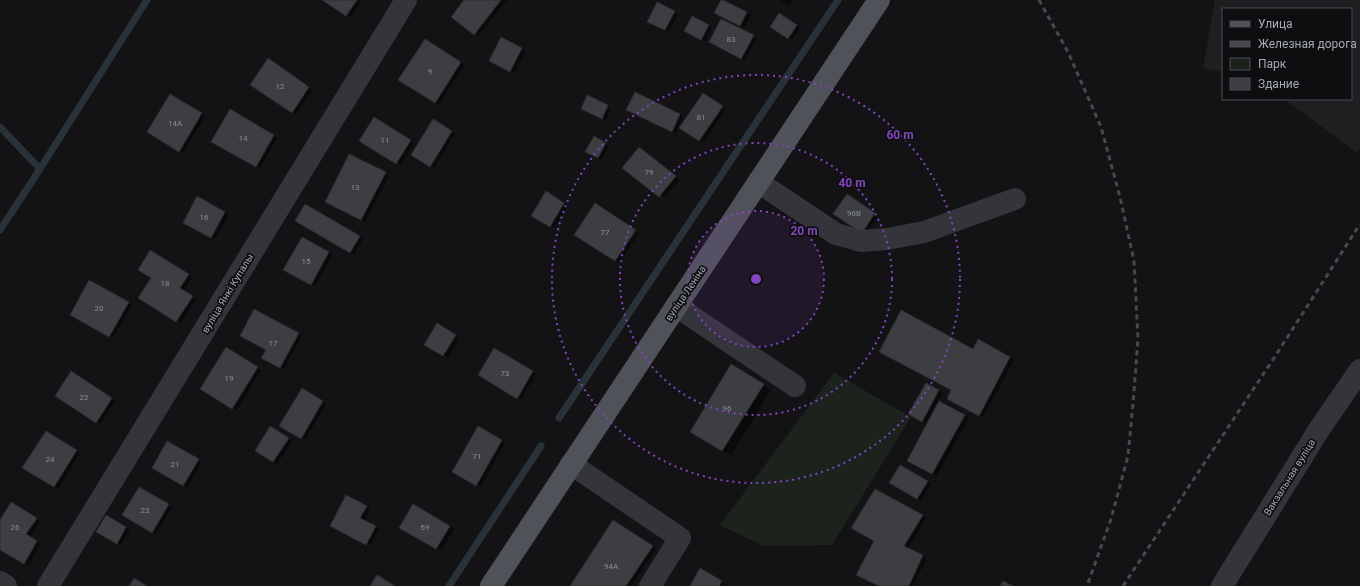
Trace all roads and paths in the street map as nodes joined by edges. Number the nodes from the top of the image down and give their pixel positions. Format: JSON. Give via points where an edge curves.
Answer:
{"nodes":[{"id":1,"x":406,"y":0,"type":"edge"},
{"id":2,"x":879,"y":0,"type":"edge"},
{"id":3,"x":758,"y":182,"type":"junction"},
{"id":4,"x":1015,"y":199,"type":"dead end"},
{"id":5,"x":676,"y":306,"type":"junction"},
{"id":6,"x":1360,"y":370,"type":"edge"},
{"id":7,"x":795,"y":386,"type":"dead end"},
{"id":8,"x":571,"y":464,"type":"junction"},
{"id":9,"x":0,"y":582,"type":"edge"},
{"id":10,"x":6,"y":586,"type":"edge"},
{"id":11,"x":48,"y":586,"type":"edge"},
{"id":12,"x":491,"y":586,"type":"edge"},
{"id":13,"x":650,"y":586,"type":"edge"},
{"id":14,"x":1222,"y":586,"type":"edge"}],
"edges":[{"from":1,"to":11,"type":"street","name":"вуліца Янкі Купалы"},
{"from":2,"to":3,"type":"main road","name":"вуліца Леніна"},
{"from":3,"to":4,"type":"street","via":[[836,234],[861,241],[924,232]]},
{"from":3,"to":5,"type":"main road","name":"вуліца Леніна"},
{"from":5,"to":7,"type":"street"},
{"from":5,"to":8,"type":"main road","name":"вуліца Леніна"},
{"from":6,"to":14,"type":"street","name":"Вакзальная вуліца","via":[[1320,428]]},
{"from":8,"to":12,"type":"main road","name":"вуліца Леніна"},
{"from":8,"to":13,"type":"street","via":[[680,538]]},
{"from":9,"to":10,"type":"street"}]}
